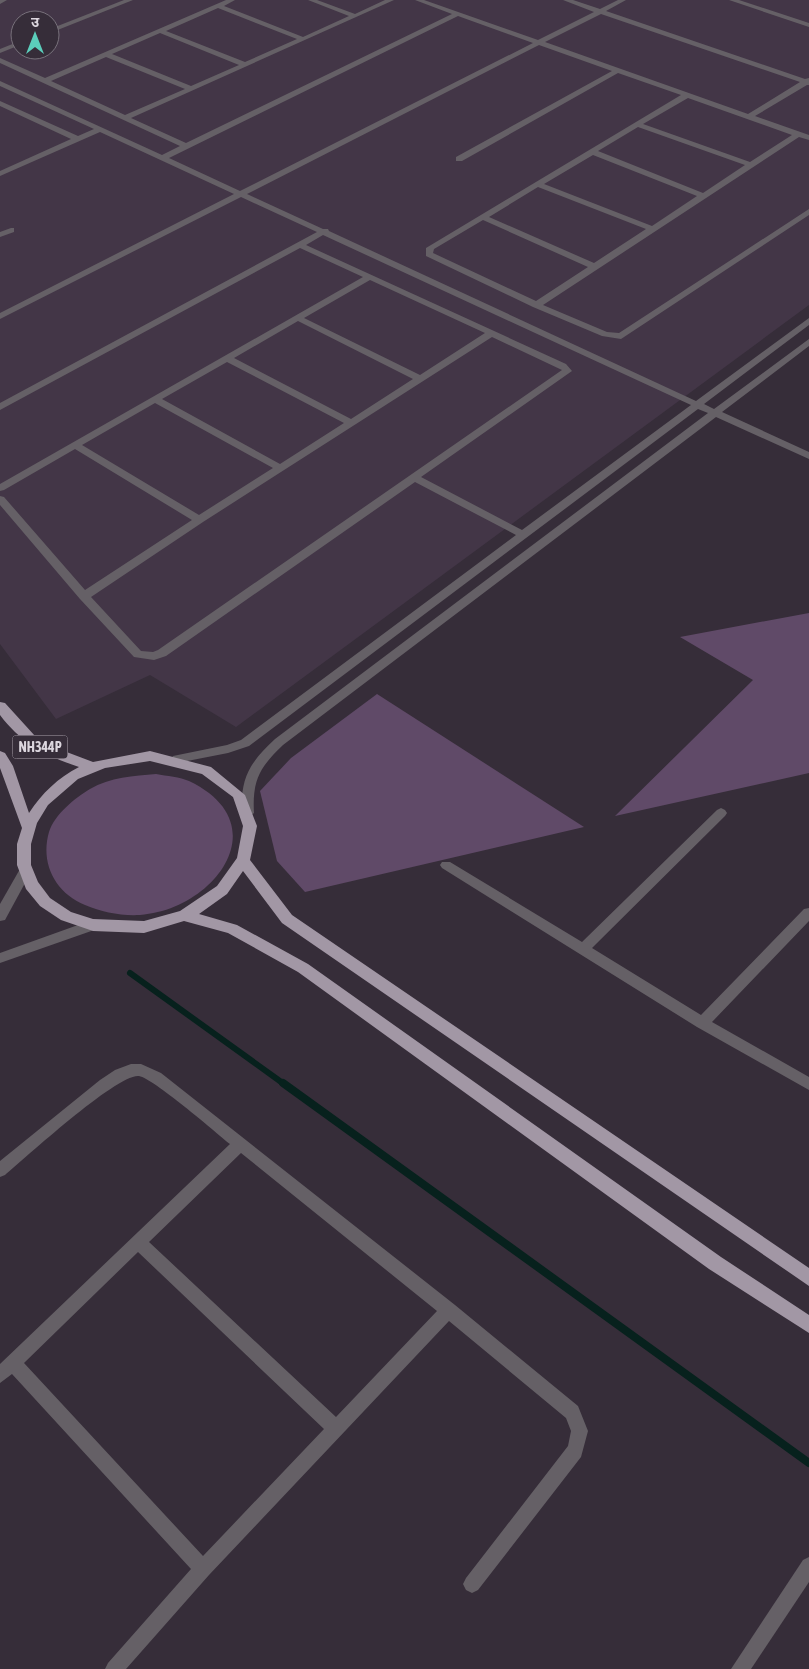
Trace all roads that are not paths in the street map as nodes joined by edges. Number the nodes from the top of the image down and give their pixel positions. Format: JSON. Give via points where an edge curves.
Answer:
{"nodes":[{"id":1,"x":4,"y":0,"type":"edge"},
{"id":2,"x":130,"y":0,"type":"edge"},
{"id":3,"x":232,"y":0,"type":"edge"},
{"id":4,"x":311,"y":0,"type":"edge"},
{"id":5,"x":390,"y":0,"type":"edge"},
{"id":6,"x":418,"y":0,"type":"edge"},
{"id":7,"x":566,"y":0,"type":"edge"},
{"id":8,"x":584,"y":0,"type":"edge"},
{"id":9,"x":623,"y":0,"type":"edge"},
{"id":10,"x":732,"y":0,"type":"edge"},
{"id":11,"x":755,"y":0,"type":"edge"},
{"id":12,"x":0,"y":2,"type":"edge"},
{"id":13,"x":746,"y":4,"type":"junction"},
{"id":14,"x":218,"y":6,"type":"junction"},
{"id":15,"x":604,"y":10,"type":"junction"},
{"id":16,"x":458,"y":14,"type":"junction"},
{"id":17,"x":355,"y":16,"type":"junction"},
{"id":18,"x":809,"y":25,"type":"edge"},
{"id":19,"x":60,"y":27,"type":"edge"},
{"id":20,"x":160,"y":31,"type":"junction"},
{"id":21,"x":303,"y":39,"type":"junction"},
{"id":22,"x":537,"y":43,"type":"junction"},
{"id":23,"x":106,"y":54,"type":"junction"},
{"id":24,"x":0,"y":60,"type":"edge"},
{"id":25,"x":245,"y":65,"type":"junction"},
{"id":26,"x":617,"y":71,"type":"junction"},
{"id":27,"x":808,"y":80,"type":"edge"},
{"id":28,"x":44,"y":81,"type":"junction"},
{"id":29,"x":0,"y":83,"type":"edge"},
{"id":30,"x":192,"y":89,"type":"junction"},
{"id":31,"x":687,"y":96,"type":"junction"},
{"id":32,"x":0,"y":103,"type":"edge"},
{"id":33,"x":749,"y":117,"type":"junction"},
{"id":34,"x":125,"y":118,"type":"junction"},
{"id":35,"x":638,"y":125,"type":"junction"},
{"id":36,"x":101,"y":128,"type":"junction"},
{"id":37,"x":798,"y":134,"type":"junction"},
{"id":38,"x":809,"y":138,"type":"edge"},
{"id":39,"x":76,"y":139,"type":"junction"},
{"id":40,"x":187,"y":147,"type":"junction"},
{"id":41,"x":593,"y":152,"type":"junction"},
{"id":42,"x":164,"y":158,"type":"junction"},
{"id":43,"x":460,"y":159,"type":"dead end"},
{"id":44,"x":751,"y":165,"type":"junction"},
{"id":45,"x":2,"y":172,"type":"edge"},
{"id":46,"x":538,"y":184,"type":"junction"},
{"id":47,"x":242,"y":193,"type":"junction"},
{"id":48,"x":704,"y":196,"type":"junction"},
{"id":49,"x":809,"y":211,"type":"edge"},
{"id":50,"x":483,"y":217,"type":"junction"},
{"id":51,"x":653,"y":229,"type":"junction"},
{"id":52,"x":11,"y":230,"type":"dead end"},
{"id":53,"x":325,"y":231,"type":"junction"},
{"id":54,"x":0,"y":235,"type":"edge"},
{"id":55,"x":300,"y":245,"type":"junction"},
{"id":56,"x":595,"y":267,"type":"junction"},
{"id":57,"x":369,"y":276,"type":"junction"},
{"id":58,"x":536,"y":305,"type":"junction"},
{"id":59,"x":0,"y":316,"type":"edge"},
{"id":60,"x":298,"y":318,"type":"junction"},
{"id":61,"x":809,"y":321,"type":"edge"},
{"id":62,"x":492,"y":333,"type":"junction"},
{"id":63,"x":809,"y":342,"type":"edge"},
{"id":64,"x":227,"y":358,"type":"junction"},
{"id":65,"x":420,"y":379,"type":"junction"},
{"id":66,"x":155,"y":399,"type":"junction"},
{"id":67,"x":697,"y":404,"type":"junction"},
{"id":68,"x":0,"y":407,"type":"edge"},
{"id":69,"x":714,"y":412,"type":"junction"},
{"id":70,"x":352,"y":423,"type":"junction"},
{"id":71,"x":75,"y":445,"type":"junction"},
{"id":72,"x":809,"y":456,"type":"edge"},
{"id":73,"x":280,"y":468,"type":"junction"},
{"id":74,"x":415,"y":478,"type":"junction"},
{"id":75,"x":0,"y":488,"type":"edge"},
{"id":76,"x":0,"y":499,"type":"edge"},
{"id":77,"x":199,"y":520,"type":"junction"},
{"id":78,"x":522,"y":535,"type":"junction"},
{"id":79,"x":84,"y":596,"type":"junction"},
{"id":80,"x":0,"y":706,"type":"edge"},
{"id":81,"x":0,"y":756,"type":"edge"},
{"id":82,"x":177,"y":759,"type":"junction"},
{"id":83,"x":93,"y":767,"type":"junction"},
{"id":84,"x":248,"y":813,"type":"junction"},
{"id":85,"x":721,"y":813,"type":"dead end"},
{"id":86,"x":27,"y":825,"type":"junction"},
{"id":87,"x":244,"y":862,"type":"junction"},
{"id":88,"x":446,"y":865,"type":"dead end"},
{"id":89,"x":25,"y":872,"type":"junction"},
{"id":90,"x":809,"y":913,"type":"edge"},
{"id":91,"x":184,"y":915,"type":"junction"},
{"id":92,"x":0,"y":916,"type":"edge"},
{"id":93,"x":92,"y":924,"type":"junction"},
{"id":94,"x":582,"y":950,"type":"junction"},
{"id":95,"x":0,"y":958,"type":"edge"},
{"id":96,"x":702,"y":1023,"type":"junction"},
{"id":97,"x":809,"y":1084,"type":"edge"},
{"id":98,"x":241,"y":1143,"type":"junction"},
{"id":99,"x":0,"y":1170,"type":"edge"},
{"id":100,"x":138,"y":1242,"type":"junction"},
{"id":101,"x":809,"y":1278,"type":"edge"},
{"id":102,"x":449,"y":1310,"type":"junction"},
{"id":103,"x":809,"y":1326,"type":"edge"},
{"id":104,"x":12,"y":1362,"type":"junction"},
{"id":105,"x":0,"y":1375,"type":"edge"},
{"id":106,"x":336,"y":1429,"type":"junction"},
{"id":107,"x":204,"y":1569,"type":"junction"},
{"id":108,"x":807,"y":1573,"type":"edge"},
{"id":109,"x":472,"y":1584,"type":"dead end"},
{"id":110,"x":114,"y":1669,"type":"edge"},
{"id":111,"x":740,"y":1669,"type":"edge"}],
"edges":[{"from":1,"to":12,"type":"street"},
{"from":2,"to":19,"type":"street"},
{"from":3,"to":14,"type":"street"},
{"from":4,"to":17,"type":"street"},
{"from":5,"to":17,"type":"street"},
{"from":6,"to":16,"type":"street"},
{"from":7,"to":15,"type":"street"},
{"from":8,"to":15,"type":"street"},
{"from":9,"to":15,"type":"street"},
{"from":10,"to":13,"type":"street"},
{"from":11,"to":13,"type":"street"},
{"from":13,"to":18,"type":"street"},
{"from":14,"to":20,"type":"street"},
{"from":14,"to":21,"type":"street"},
{"from":15,"to":22,"type":"street"},
{"from":15,"to":27,"type":"street"},
{"from":16,"to":22,"type":"street"},
{"from":16,"to":40,"type":"street"},
{"from":17,"to":21,"type":"street"},
{"from":20,"to":23,"type":"street"},
{"from":20,"to":25,"type":"street"},
{"from":21,"to":25,"type":"street"},
{"from":22,"to":26,"type":"street"},
{"from":22,"to":47,"type":"street"},
{"from":23,"to":28,"type":"street"},
{"from":23,"to":30,"type":"street"},
{"from":24,"to":28,"type":"street"},
{"from":25,"to":30,"type":"street"},
{"from":26,"to":31,"type":"street"},
{"from":26,"to":43,"type":"street"},
{"from":27,"to":33,"type":"street"},
{"from":28,"to":34,"type":"street"},
{"from":29,"to":36,"type":"street"},
{"from":30,"to":34,"type":"street"},
{"from":31,"to":33,"type":"street"},
{"from":31,"to":35,"type":"street"},
{"from":32,"to":39,"type":"street"},
{"from":33,"to":37,"type":"street"},
{"from":34,"to":40,"type":"street"},
{"from":35,"to":41,"type":"street"},
{"from":35,"to":44,"type":"street"},
{"from":36,"to":39,"type":"street"},
{"from":36,"to":42,"type":"street"},
{"from":37,"to":38,"type":"street"},
{"from":37,"to":44,"type":"street"},
{"from":39,"to":45,"type":"street"},
{"from":40,"to":42,"type":"street"},
{"from":41,"to":46,"type":"street"},
{"from":41,"to":48,"type":"street"},
{"from":42,"to":47,"type":"street"},
{"from":44,"to":48,"type":"street"},
{"from":46,"to":50,"type":"street"},
{"from":46,"to":51,"type":"street"},
{"from":47,"to":53,"type":"street"},
{"from":47,"to":59,"type":"street"},
{"from":48,"to":51,"type":"street"},
{"from":49,"to":58,"type":"street","via":[[621,336],[605,334]]},
{"from":50,"to":56,"type":"street"},
{"from":50,"to":58,"type":"street","via":[[430,248],[428,254]]},
{"from":51,"to":56,"type":"street"},
{"from":52,"to":54,"type":"street"},
{"from":53,"to":55,"type":"street"},
{"from":53,"to":67,"type":"street"},
{"from":55,"to":57,"type":"street"},
{"from":55,"to":68,"type":"street"},
{"from":56,"to":58,"type":"street"},
{"from":57,"to":60,"type":"street"},
{"from":57,"to":62,"type":"street"},
{"from":60,"to":64,"type":"street"},
{"from":60,"to":65,"type":"street"},
{"from":61,"to":67,"type":"street"},
{"from":62,"to":65,"type":"street"},
{"from":62,"to":74,"type":"street","via":[[563,366],[566,374]]},
{"from":63,"to":69,"type":"street"},
{"from":64,"to":66,"type":"street"},
{"from":64,"to":70,"type":"street"},
{"from":65,"to":70,"type":"street"},
{"from":66,"to":71,"type":"street"},
{"from":66,"to":73,"type":"street"},
{"from":67,"to":69,"type":"street"},
{"from":67,"to":78,"type":"street"},
{"from":69,"to":72,"type":"street"},
{"from":69,"to":84,"type":"street","via":[[266,754],[256,766],[246,791]]},
{"from":70,"to":73,"type":"street"},
{"from":71,"to":75,"type":"street"},
{"from":71,"to":77,"type":"street"},
{"from":73,"to":77,"type":"street"},
{"from":74,"to":78,"type":"street"},
{"from":74,"to":79,"type":"street","via":[[154,656],[138,654]]},
{"from":76,"to":79,"type":"street"},
{"from":77,"to":79,"type":"street"},
{"from":78,"to":82,"type":"street","via":[[246,743]]},
{"from":80,"to":83,"type":"highway","number":"NH344P","via":[[16,729],[44,750]]},
{"from":81,"to":86,"type":"highway","number":"NH344P"},
{"from":82,"to":83,"type":"highway","via":[[150,756],[121,759]]},
{"from":82,"to":84,"type":"highway","via":[[209,770],[233,789]]},
{"from":83,"to":86,"type":"highway","via":[[65,782],[42,801]]},
{"from":84,"to":87,"type":"highway","via":[[251,837]]},
{"from":85,"to":94,"type":"street"},
{"from":86,"to":89,"type":"highway","via":[[22,848]]},
{"from":87,"to":91,"type":"highway","via":[[230,883],[210,901]]},
{"from":87,"to":101,"type":"highway","via":[[287,919]]},
{"from":88,"to":94,"type":"street"},
{"from":89,"to":92,"type":"street"},
{"from":89,"to":93,"type":"highway","via":[[34,890],[49,905],[69,917]]},
{"from":90,"to":96,"type":"street"},
{"from":91,"to":93,"type":"highway","via":[[131,927]]},
{"from":91,"to":103,"type":"highway","via":[[232,929],[304,968],[707,1257]]},
{"from":93,"to":95,"type":"street"},
{"from":94,"to":96,"type":"street"},
{"from":96,"to":97,"type":"street"},
{"from":98,"to":99,"type":"street","via":[[156,1077],[132,1069],[111,1080]]},
{"from":98,"to":100,"type":"street"},
{"from":98,"to":102,"type":"street"},
{"from":100,"to":104,"type":"street"},
{"from":100,"to":106,"type":"street"},
{"from":102,"to":106,"type":"street"},
{"from":102,"to":109,"type":"street","via":[[572,1412],[580,1424],[575,1451]]},
{"from":104,"to":105,"type":"street"},
{"from":104,"to":107,"type":"street"},
{"from":106,"to":107,"type":"street"},
{"from":107,"to":110,"type":"street"},
{"from":108,"to":111,"type":"street"}]}
